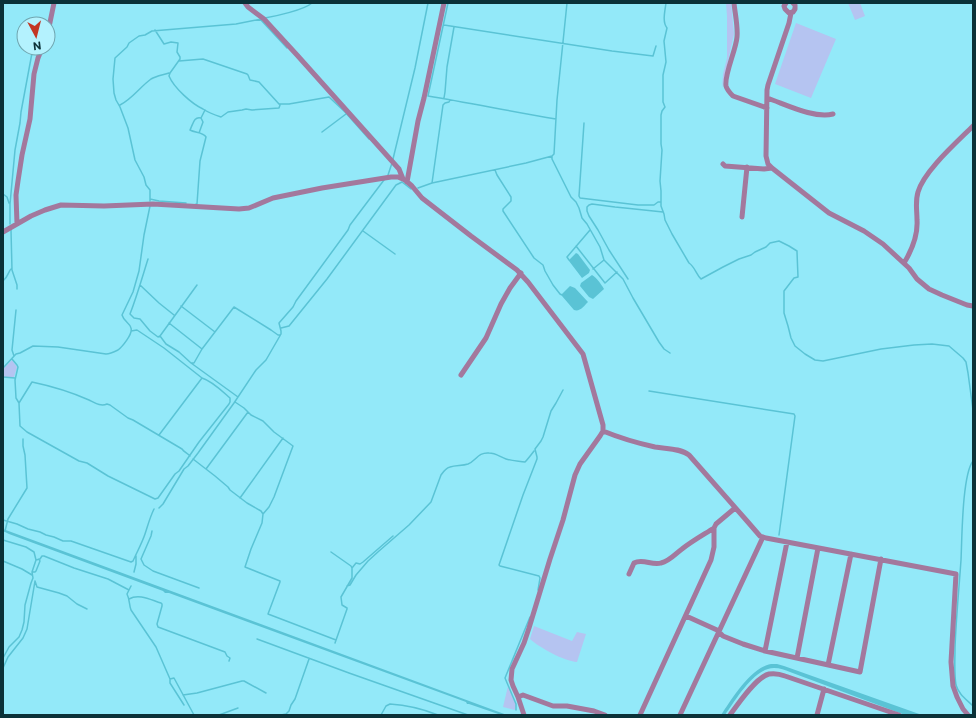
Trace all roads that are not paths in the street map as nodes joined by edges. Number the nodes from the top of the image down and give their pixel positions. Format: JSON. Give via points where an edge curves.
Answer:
{"nodes":[{"id":1,"x":54,"y":3,"type":"edge"},
{"id":2,"x":245,"y":3,"type":"edge"},
{"id":3,"x":444,"y":3,"type":"edge"},
{"id":4,"x":734,"y":3,"type":"edge"},
{"id":5,"x":786,"y":3,"type":"edge"},
{"id":6,"x":793,"y":3,"type":"edge"},
{"id":7,"x":791,"y":12,"type":"junction"},
{"id":8,"x":51,"y":16,"type":"edge"},
{"id":9,"x":39,"y":56,"type":"edge"},
{"id":10,"x":767,"y":98,"type":"junction"},
{"id":11,"x":767,"y":108,"type":"junction"},
{"id":12,"x":832,"y":114,"type":"dead end"},
{"id":13,"x":973,"y":126,"type":"edge"},
{"id":14,"x":723,"y":164,"type":"dead end"},
{"id":15,"x":747,"y":167,"type":"junction"},
{"id":16,"x":772,"y":168,"type":"junction"},
{"id":17,"x":405,"y":181,"type":"junction"},
{"id":18,"x":742,"y":217,"type":"dead end"},
{"id":19,"x":17,"y":224,"type":"junction"},
{"id":20,"x":3,"y":232,"type":"edge"},
{"id":21,"x":904,"y":263,"type":"junction"},
{"id":22,"x":521,"y":273,"type":"junction"},
{"id":23,"x":973,"y":306,"type":"edge"},
{"id":24,"x":461,"y":375,"type":"dead end"},
{"id":25,"x":603,"y":431,"type":"junction"},
{"id":26,"x":735,"y":508,"type":"junction"},
{"id":27,"x":714,"y":528,"type":"junction"},
{"id":28,"x":763,"y":537,"type":"junction"},
{"id":29,"x":788,"y":542,"type":"junction"},
{"id":30,"x":818,"y":548,"type":"junction"},
{"id":31,"x":851,"y":554,"type":"junction"},
{"id":32,"x":881,"y":559,"type":"junction"},
{"id":33,"x":629,"y":574,"type":"dead end"},
{"id":34,"x":686,"y":616,"type":"junction"},
{"id":35,"x":719,"y":632,"type":"junction"},
{"id":36,"x":764,"y":651,"type":"junction"},
{"id":37,"x":797,"y":658,"type":"junction"},
{"id":38,"x":828,"y":665,"type":"junction"},
{"id":39,"x":824,"y":689,"type":"junction"},
{"id":40,"x":518,"y":697,"type":"junction"},
{"id":41,"x":968,"y":714,"type":"edge"},
{"id":42,"x":524,"y":715,"type":"edge"},
{"id":43,"x":605,"y":715,"type":"edge"},
{"id":44,"x":640,"y":715,"type":"edge"},
{"id":45,"x":680,"y":715,"type":"edge"},
{"id":46,"x":730,"y":715,"type":"edge"},
{"id":47,"x":816,"y":715,"type":"edge"},
{"id":48,"x":899,"y":715,"type":"edge"}],
"edges":[{"from":1,"to":8,"type":"street"},
{"from":2,"to":17,"type":"street","via":[[264,19],[327,88],[399,169]]},
{"from":3,"to":17,"type":"street"},
{"from":4,"to":11,"type":"street","via":[[737,39],[726,86],[733,96]]},
{"from":5,"to":7,"type":"street","via":[[785,9]]},
{"from":6,"to":7,"type":"street","via":[[795,9]]},
{"from":7,"to":10,"type":"street","via":[[768,85]]},
{"from":9,"to":19,"type":"street","via":[[16,196]]},
{"from":10,"to":11,"type":"street"},
{"from":10,"to":12,"type":"street","via":[[811,113]]},
{"from":11,"to":16,"type":"street","via":[[766,156]]},
{"from":13,"to":21,"type":"street","via":[[938,162],[920,187],[916,203],[917,232]]},
{"from":14,"to":15,"type":"street"},
{"from":15,"to":16,"type":"street"},
{"from":15,"to":18,"type":"street"},
{"from":16,"to":21,"type":"street","via":[[829,213],[864,231]]},
{"from":17,"to":19,"type":"street","via":[[391,177],[322,188],[273,198],[249,208],[239,209],[153,204],[61,205]]},
{"from":17,"to":22,"type":"street","via":[[445,217]]},
{"from":19,"to":20,"type":"street"},
{"from":21,"to":23,"type":"street","via":[[929,289]]},
{"from":22,"to":24,"type":"street","via":[[501,304],[486,338]]},
{"from":22,"to":25,"type":"street","via":[[583,354],[604,425]]},
{"from":25,"to":26,"type":"street","via":[[629,441],[685,452]]},
{"from":25,"to":40,"type":"street","via":[[575,475],[529,628],[512,670],[511,680]]},
{"from":26,"to":27,"type":"street"},
{"from":26,"to":28,"type":"street"},
{"from":27,"to":33,"type":"street","via":[[660,564],[636,561]]},
{"from":27,"to":34,"type":"street","via":[[711,560]]},
{"from":28,"to":29,"type":"street"},
{"from":28,"to":35,"type":"street"},
{"from":29,"to":30,"type":"street"},
{"from":29,"to":36,"type":"street"},
{"from":30,"to":31,"type":"street"},
{"from":30,"to":37,"type":"street"},
{"from":31,"to":32,"type":"street"},
{"from":31,"to":38,"type":"street"},
{"from":32,"to":38,"type":"street","via":[[860,672]]},
{"from":32,"to":41,"type":"street","via":[[956,574],[951,662],[953,686],[963,709]]},
{"from":34,"to":35,"type":"street"},
{"from":34,"to":44,"type":"street"},
{"from":35,"to":36,"type":"street","via":[[723,636]]},
{"from":35,"to":45,"type":"street"},
{"from":36,"to":37,"type":"street"},
{"from":37,"to":38,"type":"street"},
{"from":39,"to":46,"type":"street","via":[[771,674],[755,684]]},
{"from":39,"to":47,"type":"street"},
{"from":39,"to":48,"type":"street"},
{"from":40,"to":42,"type":"street"},
{"from":40,"to":43,"type":"street","via":[[523,695],[553,706],[567,706]]}]}
